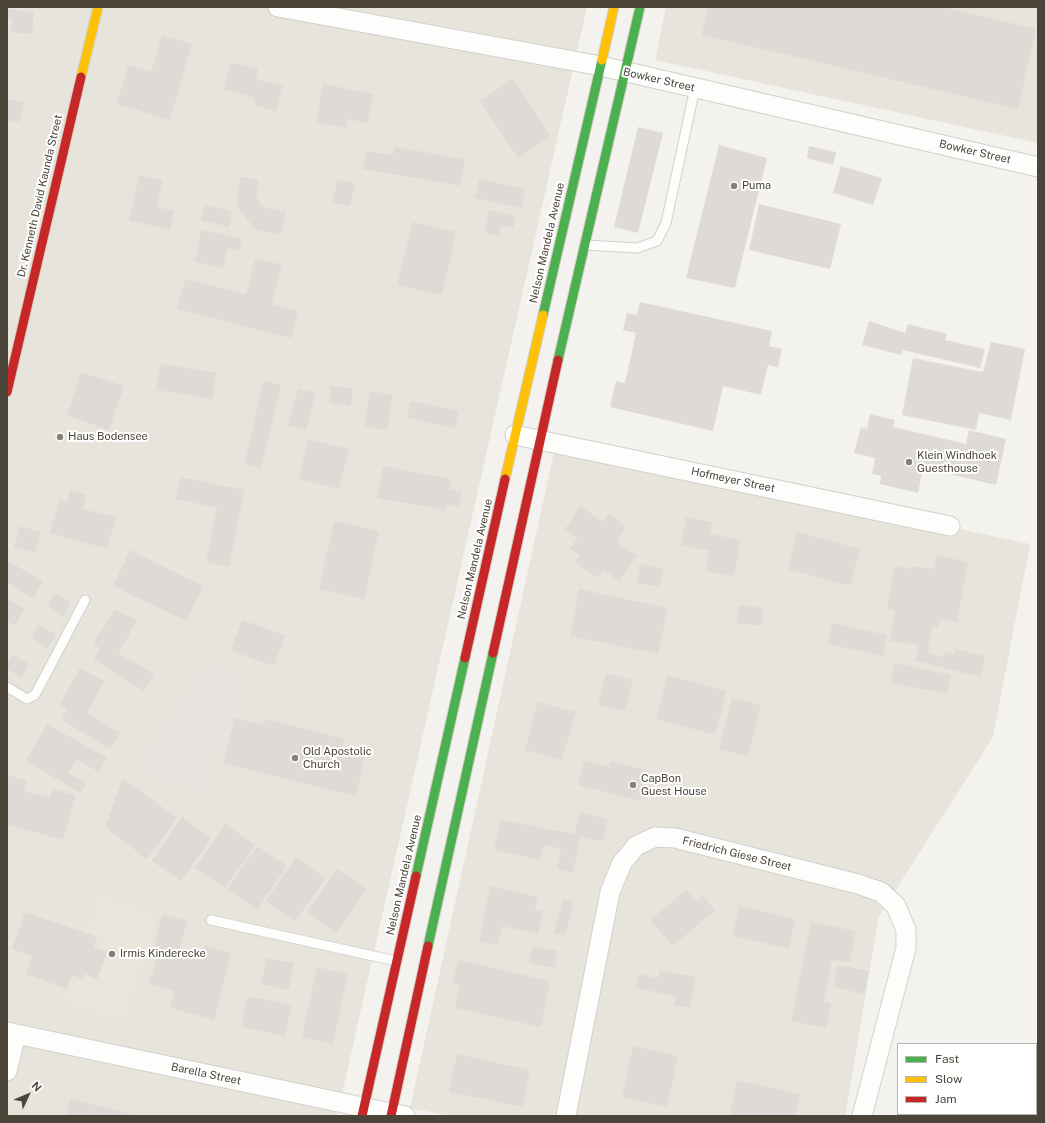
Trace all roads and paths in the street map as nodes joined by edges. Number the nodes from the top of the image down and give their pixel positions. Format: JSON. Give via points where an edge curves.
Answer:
{"nodes":[{"id":1,"x":98,"y":7,"type":"edge"},
{"id":2,"x":278,"y":7,"type":"edge"},
{"id":3,"x":614,"y":7,"type":"edge"},
{"id":4,"x":640,"y":7,"type":"edge"},
{"id":5,"x":601,"y":66,"type":"junction"},
{"id":6,"x":626,"y":72,"type":"junction"},
{"id":7,"x":695,"y":88,"type":"junction"},
{"id":8,"x":1038,"y":167,"type":"edge"},
{"id":9,"x":586,"y":245,"type":"junction"},
{"id":10,"x":7,"y":392,"type":"edge"},
{"id":11,"x":515,"y":435,"type":"junction"},
{"id":12,"x":540,"y":440,"type":"junction"},
{"id":13,"x":950,"y":526,"type":"dead end"},
{"id":14,"x":85,"y":600,"type":"dead end"},
{"id":15,"x":7,"y":687,"type":"edge"},
{"id":16,"x":211,"y":920,"type":"dead end"},
{"id":17,"x":396,"y":961,"type":"junction"},
{"id":18,"x":11,"y":1033,"type":"edge"},
{"id":19,"x":7,"y":1071,"type":"edge"},
{"id":20,"x":363,"y":1112,"type":"edge"},
{"id":21,"x":396,"y":1115,"type":"edge"},
{"id":22,"x":566,"y":1116,"type":"edge"},
{"id":23,"x":862,"y":1116,"type":"edge"}],
"edges":[{"from":1,"to":10,"type":"main road","name":"Dr. Kenneth David Kaunda Street"},
{"from":2,"to":5,"type":"street","name":"Bowker Street"},
{"from":3,"to":5,"type":"main road","name":"Nelson Mandela Avenue"},
{"from":4,"to":6,"type":"main road"},
{"from":5,"to":6,"type":"street","name":"Bowker Street"},
{"from":5,"to":11,"type":"main road","name":"Nelson Mandela Avenue"},
{"from":6,"to":7,"type":"street","name":"Bowker Street"},
{"from":6,"to":9,"type":"main road"},
{"from":7,"to":8,"type":"street","name":"Bowker Street"},
{"from":7,"to":9,"type":"lane","via":[[666,223],[657,241],[637,248]]},
{"from":9,"to":12,"type":"main road"},
{"from":11,"to":12,"type":"street","name":"Hofmeyer Street"},
{"from":11,"to":17,"type":"main road","name":"Nelson Mandela Avenue"},
{"from":12,"to":13,"type":"street","name":"Hofmeyer Street"},
{"from":12,"to":21,"type":"main road"},
{"from":14,"to":15,"type":"lane","via":[[35,695],[27,698]]},
{"from":16,"to":17,"type":"lane"},
{"from":17,"to":20,"type":"main road","name":"Nelson Mandela Avenue"},
{"from":18,"to":19,"type":"street"},
{"from":18,"to":20,"type":"street","name":"Barella Street"},
{"from":20,"to":21,"type":"street","name":"Barella Street"},
{"from":22,"to":23,"type":"street","name":"Friedrich Giese Street","via":[[610,892],[622,863],[636,846],[655,837],[675,838],[858,884],[881,892],[896,906],[906,930],[906,948]]}]}
